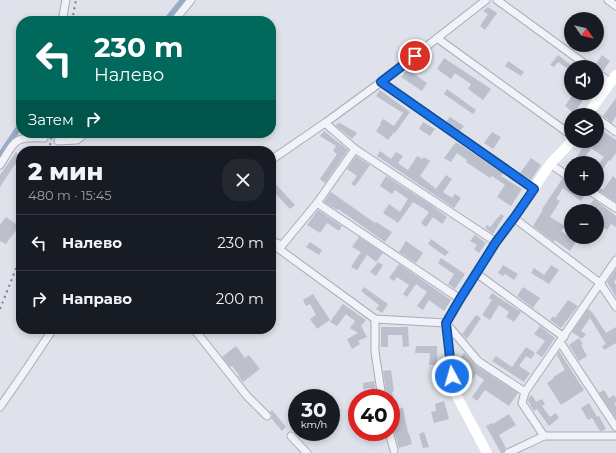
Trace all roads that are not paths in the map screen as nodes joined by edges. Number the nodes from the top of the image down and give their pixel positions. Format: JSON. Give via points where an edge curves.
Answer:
{"nodes":[{"id":1,"x":66,"y":0,"type":"edge"},
{"id":2,"x":191,"y":0,"type":"edge"},
{"id":3,"x":486,"y":0,"type":"edge"},
{"id":4,"x":497,"y":0,"type":"edge"},
{"id":5,"x":608,"y":0,"type":"edge"},
{"id":6,"x":616,"y":6,"type":"edge"},
{"id":7,"x":63,"y":16,"type":"edge"},
{"id":8,"x":178,"y":16,"type":"edge"},
{"id":9,"x":437,"y":38,"type":"junction"},
{"id":10,"x":579,"y":60,"type":"edge"},
{"id":11,"x":613,"y":78,"type":"edge"},
{"id":12,"x":381,"y":82,"type":"junction"},
{"id":13,"x":595,"y":108,"type":"edge"},
{"id":14,"x":325,"y":124,"type":"junction"},
{"id":15,"x":604,"y":124,"type":"edge"},
{"id":16,"x":564,"y":130,"type":"edge"},
{"id":17,"x":616,"y":132,"type":"edge"},
{"id":18,"x":23,"y":138,"type":"edge"},
{"id":19,"x":23,"y":138,"type":"edge"},
{"id":20,"x":44,"y":138,"type":"edge"},
{"id":21,"x":80,"y":138,"type":"edge"},
{"id":22,"x":58,"y":141,"type":"dead end"},
{"id":23,"x":565,"y":148,"type":"edge"},
{"id":24,"x":355,"y":149,"type":"junction"},
{"id":25,"x":276,"y":157,"type":"edge"},
{"id":26,"x":550,"y":164,"type":"junction"},
{"id":27,"x":0,"y":165,"type":"edge"},
{"id":28,"x":564,"y":173,"type":"edge"},
{"id":29,"x":534,"y":189,"type":"junction"},
{"id":30,"x":598,"y":196,"type":"edge"},
{"id":31,"x":317,"y":203,"type":"junction"},
{"id":32,"x":616,"y":208,"type":"edge"},
{"id":33,"x":514,"y":218,"type":"junction"},
{"id":34,"x":496,"y":242,"type":"junction"},
{"id":35,"x":276,"y":243,"type":"edge"},
{"id":36,"x":282,"y":245,"type":"junction"},
{"id":37,"x":616,"y":260,"type":"edge"},
{"id":38,"x":476,"y":273,"type":"junction"},
{"id":39,"x":600,"y":283,"type":"junction"},
{"id":40,"x":460,"y":299,"type":"junction"},
{"id":41,"x":616,"y":308,"type":"edge"},
{"id":42,"x":375,"y":319,"type":"junction"},
{"id":43,"x":446,"y":323,"type":"junction"},
{"id":44,"x":50,"y":334,"type":"edge"},
{"id":45,"x":198,"y":334,"type":"edge"},
{"id":46,"x":562,"y":339,"type":"junction"},
{"id":47,"x":381,"y":389,"type":"edge"},
{"id":48,"x":525,"y":392,"type":"junction"},
{"id":49,"x":0,"y":407,"type":"edge"},
{"id":50,"x":267,"y":416,"type":"dead end"},
{"id":51,"x":616,"y":427,"type":"edge"},
{"id":52,"x":544,"y":436,"type":"junction"},
{"id":53,"x":616,"y":436,"type":"edge"},
{"id":54,"x":295,"y":441,"type":"edge"},
{"id":55,"x":392,"y":441,"type":"edge"},
{"id":56,"x":394,"y":450,"type":"dead end"},
{"id":57,"x":307,"y":453,"type":"edge"},
{"id":58,"x":487,"y":453,"type":"edge"},
{"id":59,"x":508,"y":453,"type":"edge"}],
"edges":[{"from":1,"to":7,"type":"street"},
{"from":2,"to":8,"type":"street"},
{"from":3,"to":9,"type":"street"},
{"from":4,"to":10,"type":"street"},
{"from":5,"to":6,"type":"street"},
{"from":9,"to":12,"type":"street"},
{"from":9,"to":16,"type":"street"},
{"from":11,"to":13,"type":"street"},
{"from":12,"to":14,"type":"street"},
{"from":12,"to":29,"type":"street"},
{"from":14,"to":24,"type":"street"},
{"from":14,"to":25,"type":"street"},
{"from":15,"to":17,"type":"street"},
{"from":18,"to":27,"type":"street","via":[[15,142]]},
{"from":19,"to":20,"type":"street"},
{"from":21,"to":22,"type":"street"},
{"from":23,"to":26,"type":"street"},
{"from":24,"to":31,"type":"street"},
{"from":24,"to":34,"type":"street"},
{"from":26,"to":28,"type":"street"},
{"from":26,"to":29,"type":"street"},
{"from":29,"to":33,"type":"street"},
{"from":30,"to":32,"type":"street"},
{"from":31,"to":36,"type":"street"},
{"from":31,"to":40,"type":"street"},
{"from":33,"to":34,"type":"street"},
{"from":33,"to":39,"type":"street"},
{"from":34,"to":38,"type":"street"},
{"from":35,"to":36,"type":"street"},
{"from":36,"to":42,"type":"street","via":[[279,249]]},
{"from":37,"to":39,"type":"street"},
{"from":38,"to":40,"type":"street"},
{"from":38,"to":46,"type":"street"},
{"from":39,"to":41,"type":"street"},
{"from":39,"to":46,"type":"street"},
{"from":40,"to":43,"type":"street"},
{"from":42,"to":43,"type":"street"},
{"from":42,"to":47,"type":"street","via":[[375,352]]},
{"from":43,"to":48,"type":"street","via":[[478,361]]},
{"from":43,"to":58,"type":"street","via":[[453,389]]},
{"from":44,"to":49,"type":"street"},
{"from":45,"to":50,"type":"street","via":[[247,396]]},
{"from":46,"to":48,"type":"street"},
{"from":46,"to":51,"type":"street"},
{"from":48,"to":52,"type":"street","via":[[522,403]]},
{"from":52,"to":53,"type":"street"},
{"from":52,"to":59,"type":"street"},
{"from":54,"to":57,"type":"street"},
{"from":55,"to":56,"type":"street"}]}
